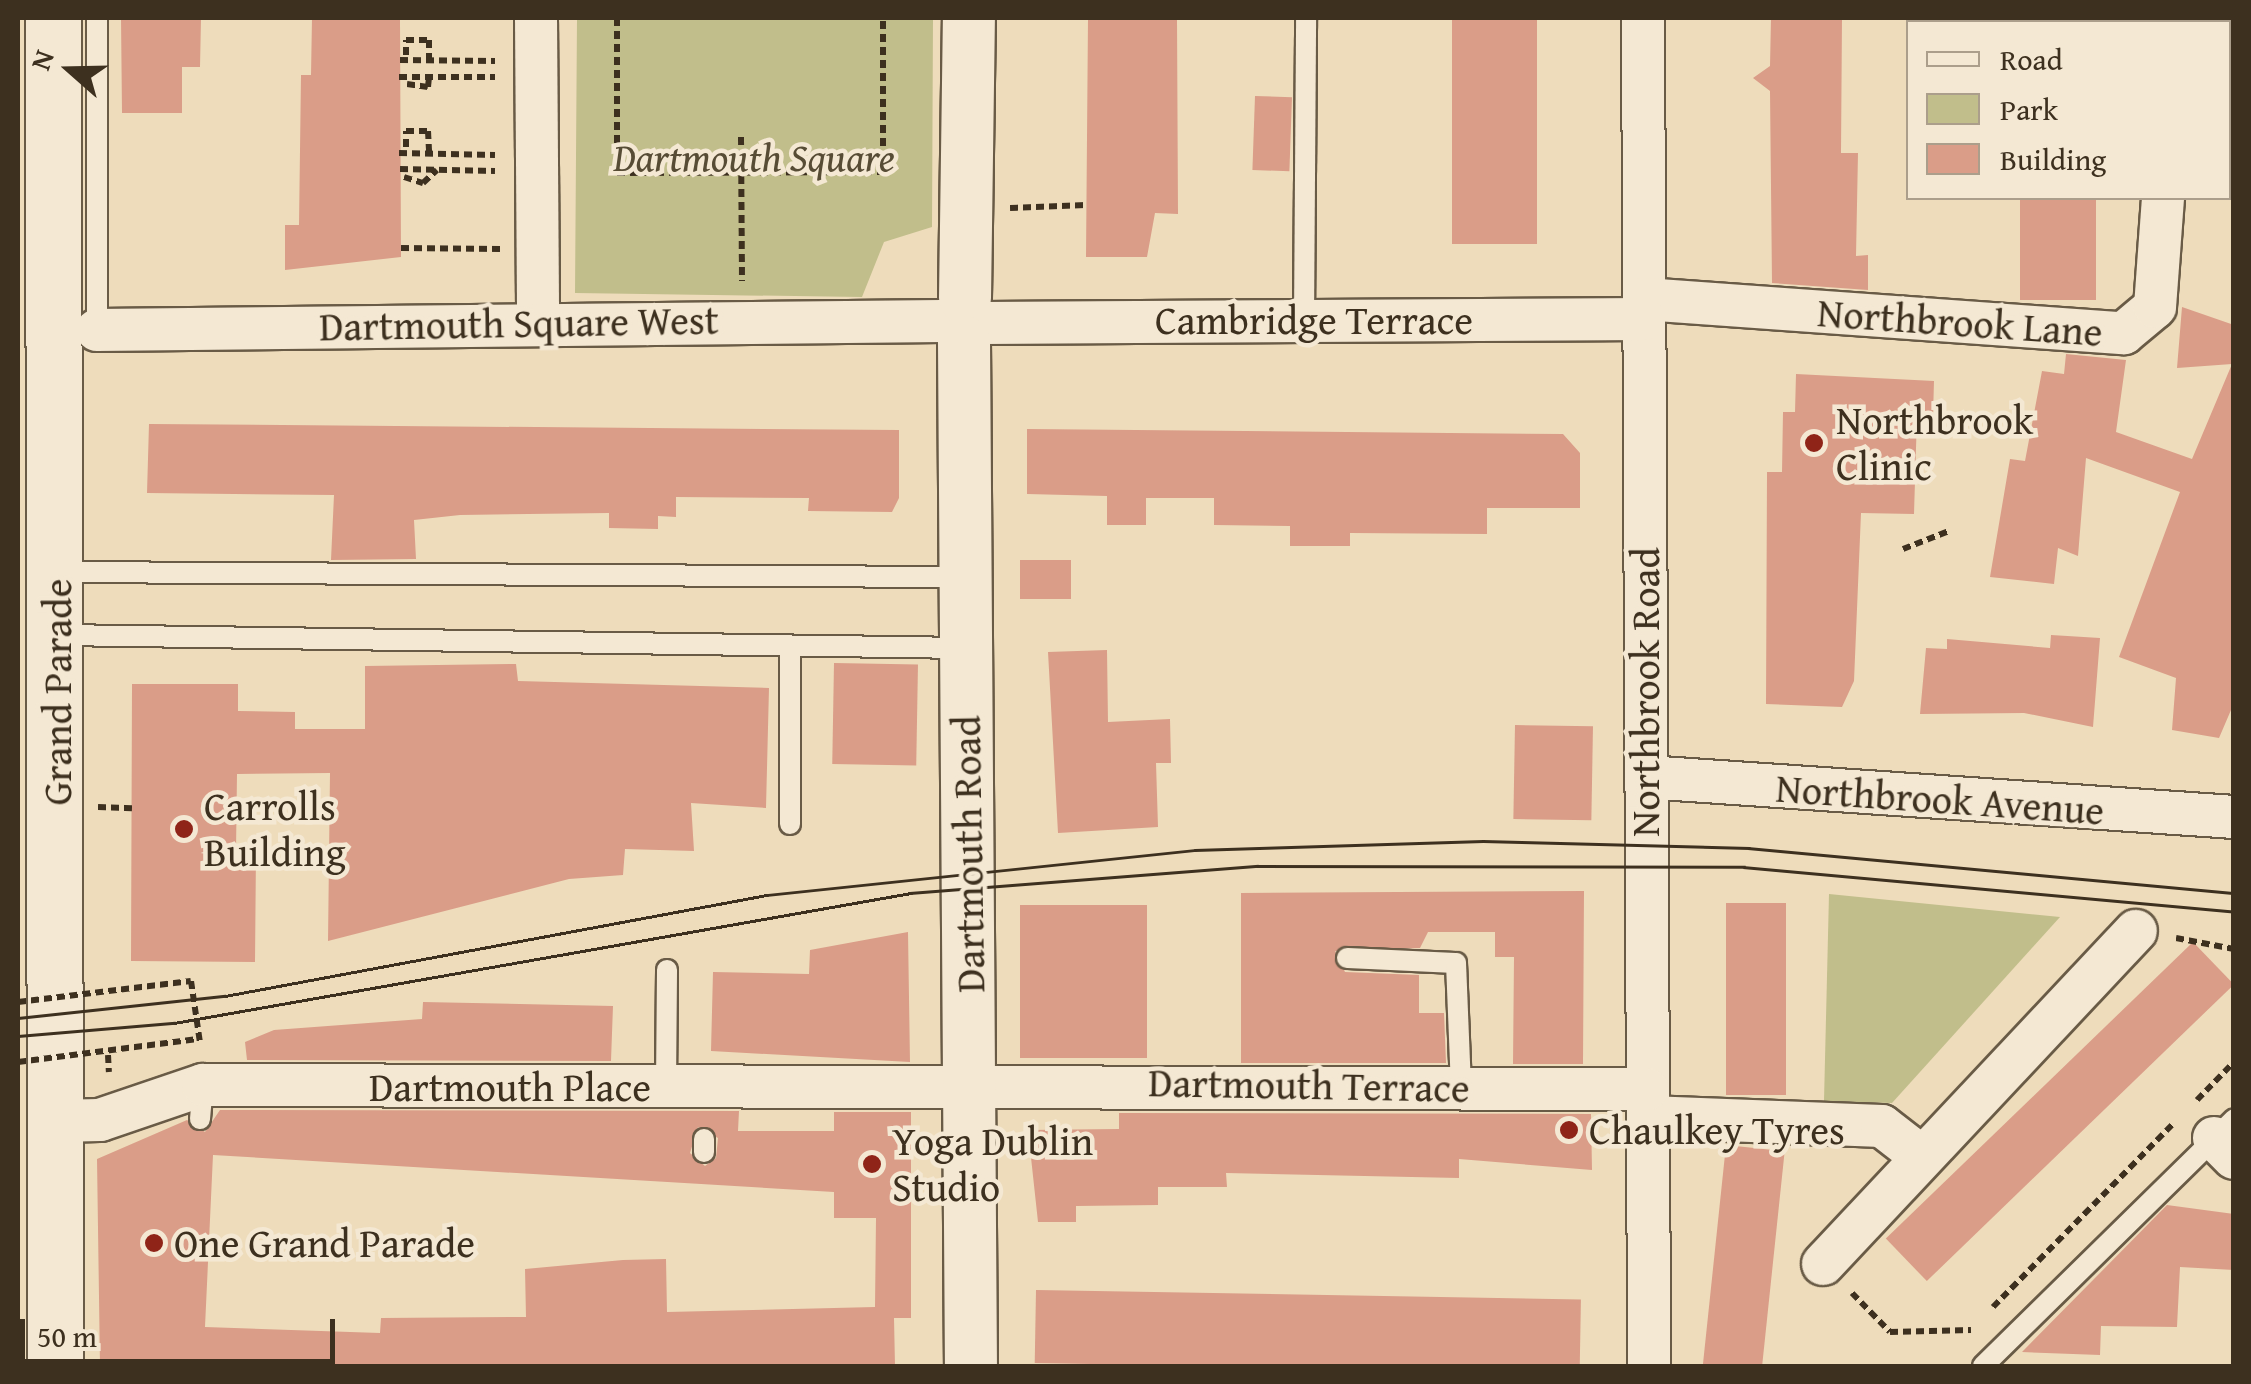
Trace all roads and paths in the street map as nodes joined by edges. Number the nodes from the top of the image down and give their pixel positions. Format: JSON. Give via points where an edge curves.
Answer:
{"nodes":[{"id":1,"x":53,"y":18,"type":"edge"},
{"id":2,"x":98,"y":18,"type":"edge"},
{"id":3,"x":536,"y":18,"type":"edge"},
{"id":4,"x":617,"y":18,"type":"edge"},
{"id":5,"x":882,"y":18,"type":"edge"},
{"id":6,"x":969,"y":18,"type":"edge"},
{"id":7,"x":1306,"y":18,"type":"edge"},
{"id":8,"x":1643,"y":18,"type":"edge"},
{"id":9,"x":429,"y":61,"type":"junction"},
{"id":10,"x":502,"y":61,"type":"dead end"},
{"id":11,"x":399,"y":77,"type":"dead end"},
{"id":12,"x":429,"y":77,"type":"junction"},
{"id":13,"x":502,"y":77,"type":"dead end"},
{"id":14,"x":407,"y":84,"type":"dead end"},
{"id":15,"x":741,"y":137,"type":"dead end"},
{"id":16,"x":429,"y":153,"type":"junction"},
{"id":17,"x":502,"y":156,"type":"dead end"},
{"id":18,"x":438,"y":170,"type":"junction"},
{"id":19,"x":501,"y":171,"type":"dead end"},
{"id":20,"x":740,"y":172,"type":"junction"},
{"id":21,"x":2163,"y":200,"type":"edge"},
{"id":22,"x":1086,"y":206,"type":"dead end"},
{"id":23,"x":1009,"y":208,"type":"dead end"},
{"id":24,"x":401,"y":248,"type":"dead end"},
{"id":25,"x":501,"y":249,"type":"dead end"},
{"id":26,"x":1644,"y":309,"type":"junction"},
{"id":27,"x":744,"y":318,"type":"junction"},
{"id":28,"x":1304,"y":320,"type":"junction"},
{"id":29,"x":964,"y":321,"type":"junction"},
{"id":30,"x":538,"y":322,"type":"junction"},
{"id":31,"x":97,"y":330,"type":"joint"},
{"id":32,"x":1949,"y":531,"type":"dead end"},
{"id":33,"x":1903,"y":548,"type":"dead end"},
{"id":34,"x":58,"y":572,"type":"junction"},
{"id":35,"x":964,"y":577,"type":"junction"},
{"id":36,"x":58,"y":635,"type":"junction"},
{"id":37,"x":790,"y":646,"type":"junction"},
{"id":38,"x":964,"y":648,"type":"junction"},
{"id":39,"x":1646,"y":777,"type":"junction"},
{"id":40,"x":236,"y":808,"type":"dead end"},
{"id":41,"x":319,"y":808,"type":"dead end"},
{"id":42,"x":2234,"y":818,"type":"edge"},
{"id":43,"x":790,"y":824,"type":"dead end"},
{"id":44,"x":2136,"y":931,"type":"joint"},
{"id":45,"x":2234,"y":949,"type":"edge"},
{"id":46,"x":1347,"y":958,"type":"dead end"},
{"id":47,"x":667,"y":970,"type":"dead end"},
{"id":48,"x":18,"y":1002,"type":"edge"},
{"id":49,"x":108,"y":1055,"type":"junction"},
{"id":50,"x":18,"y":1062,"type":"edge"},
{"id":51,"x":2234,"y":1062,"type":"edge"},
{"id":52,"x":110,"y":1076,"type":"dead end"},
{"id":53,"x":971,"y":1082,"type":"junction"},
{"id":54,"x":1461,"y":1087,"type":"junction"},
{"id":55,"x":692,"y":1092,"type":"junction"},
{"id":56,"x":1648,"y":1103,"type":"junction"},
{"id":57,"x":55,"y":1121,"type":"junction"},
{"id":58,"x":2211,"y":1127,"type":"edge"},
{"id":59,"x":1922,"y":1156,"type":"junction"},
{"id":60,"x":1823,"y":1264,"type":"joint"},
{"id":61,"x":54,"y":1366,"type":"edge"},
{"id":62,"x":971,"y":1366,"type":"edge"},
{"id":63,"x":1648,"y":1366,"type":"edge"},
{"id":64,"x":1983,"y":1366,"type":"edge"}],
"edges":[{"from":1,"to":34,"type":"main road","name":"Grand Parade"},
{"from":2,"to":31,"type":"lane"},
{"from":3,"to":30,"type":"street"},
{"from":4,"to":20,"type":"path","via":[[617,173]]},
{"from":5,"to":20,"type":"path","via":[[883,172]]},
{"from":6,"to":29,"type":"street","name":"Dartmouth Road"},
{"from":7,"to":28,"type":"lane"},
{"from":8,"to":26,"type":"street","name":"Northbrook Road"},
{"from":9,"to":9,"type":"path","via":[[403,58],[406,40],[429,40]]},
{"from":9,"to":10,"type":"path"},
{"from":11,"to":12,"type":"path"},
{"from":12,"to":13,"type":"path"},
{"from":12,"to":14,"type":"path","via":[[428,88]]},
{"from":15,"to":20,"type":"path"},
{"from":16,"to":16,"type":"path","via":[[403,150],[406,130],[428,131]]},
{"from":16,"to":17,"type":"path"},
{"from":18,"to":18,"type":"path","via":[[402,173],[423,183]]},
{"from":18,"to":19,"type":"path"},
{"from":20,"to":27,"type":"path"},
{"from":21,"to":26,"type":"street","name":"Northbrook Lane","via":[[2155,308],[2124,333]]},
{"from":22,"to":23,"type":"path"},
{"from":24,"to":25,"type":"path"},
{"from":26,"to":28,"type":"street","name":"Cambridge Terrace"},
{"from":26,"to":39,"type":"street","name":"Northbrook Road"},
{"from":27,"to":29,"type":"street","name":"Dartmouth Square West"},
{"from":27,"to":30,"type":"street","name":"Dartmouth Square West"},
{"from":28,"to":29,"type":"street","name":"Cambridge Terrace"},
{"from":29,"to":35,"type":"street","name":"Dartmouth Road"},
{"from":30,"to":31,"type":"street","name":"Dartmouth Square West"},
{"from":32,"to":33,"type":"path"},
{"from":34,"to":35,"type":"lane"},
{"from":34,"to":36,"type":"main road","name":"Grand Parade"},
{"from":35,"to":38,"type":"street","name":"Dartmouth Road"},
{"from":36,"to":37,"type":"lane"},
{"from":36,"to":57,"type":"main road","name":"Grand Parade"},
{"from":37,"to":38,"type":"lane"},
{"from":37,"to":43,"type":"lane"},
{"from":38,"to":53,"type":"street","name":"Dartmouth Road"},
{"from":39,"to":42,"type":"street","name":"Northbrook Avenue"},
{"from":39,"to":56,"type":"street","name":"Northbrook Road"},
{"from":40,"to":41,"type":"path"},
{"from":44,"to":45,"type":"path"},
{"from":44,"to":59,"type":"street"},
{"from":46,"to":54,"type":"lane","via":[[1456,964]]},
{"from":47,"to":55,"type":"lane"},
{"from":48,"to":49,"type":"path","bridge":true,"via":[[192,980],[198,1039]]},
{"from":49,"to":50,"type":"path","bridge":true},
{"from":49,"to":52,"type":"path"},
{"from":51,"to":58,"type":"path"},
{"from":53,"to":54,"type":"street","name":"Dartmouth Terrace"},
{"from":53,"to":55,"type":"street","name":"Dartmouth Place"},
{"from":53,"to":62,"type":"street","name":"Dartmouth Road"},
{"from":54,"to":56,"type":"street","name":"Dartmouth Terrace"},
{"from":55,"to":57,"type":"street","name":"Dartmouth Place","via":[[201,1102]]},
{"from":56,"to":59,"type":"street","name":"Dartmouth Terrace","via":[[1882,1126]]},
{"from":56,"to":63,"type":"street","name":"Northbrook Road"},
{"from":57,"to":61,"type":"main road","name":"Grand Parade"},
{"from":58,"to":60,"type":"path","via":[[1965,1335],[1890,1332]]},
{"from":58,"to":64,"type":"lane"},
{"from":59,"to":60,"type":"street"}]}
